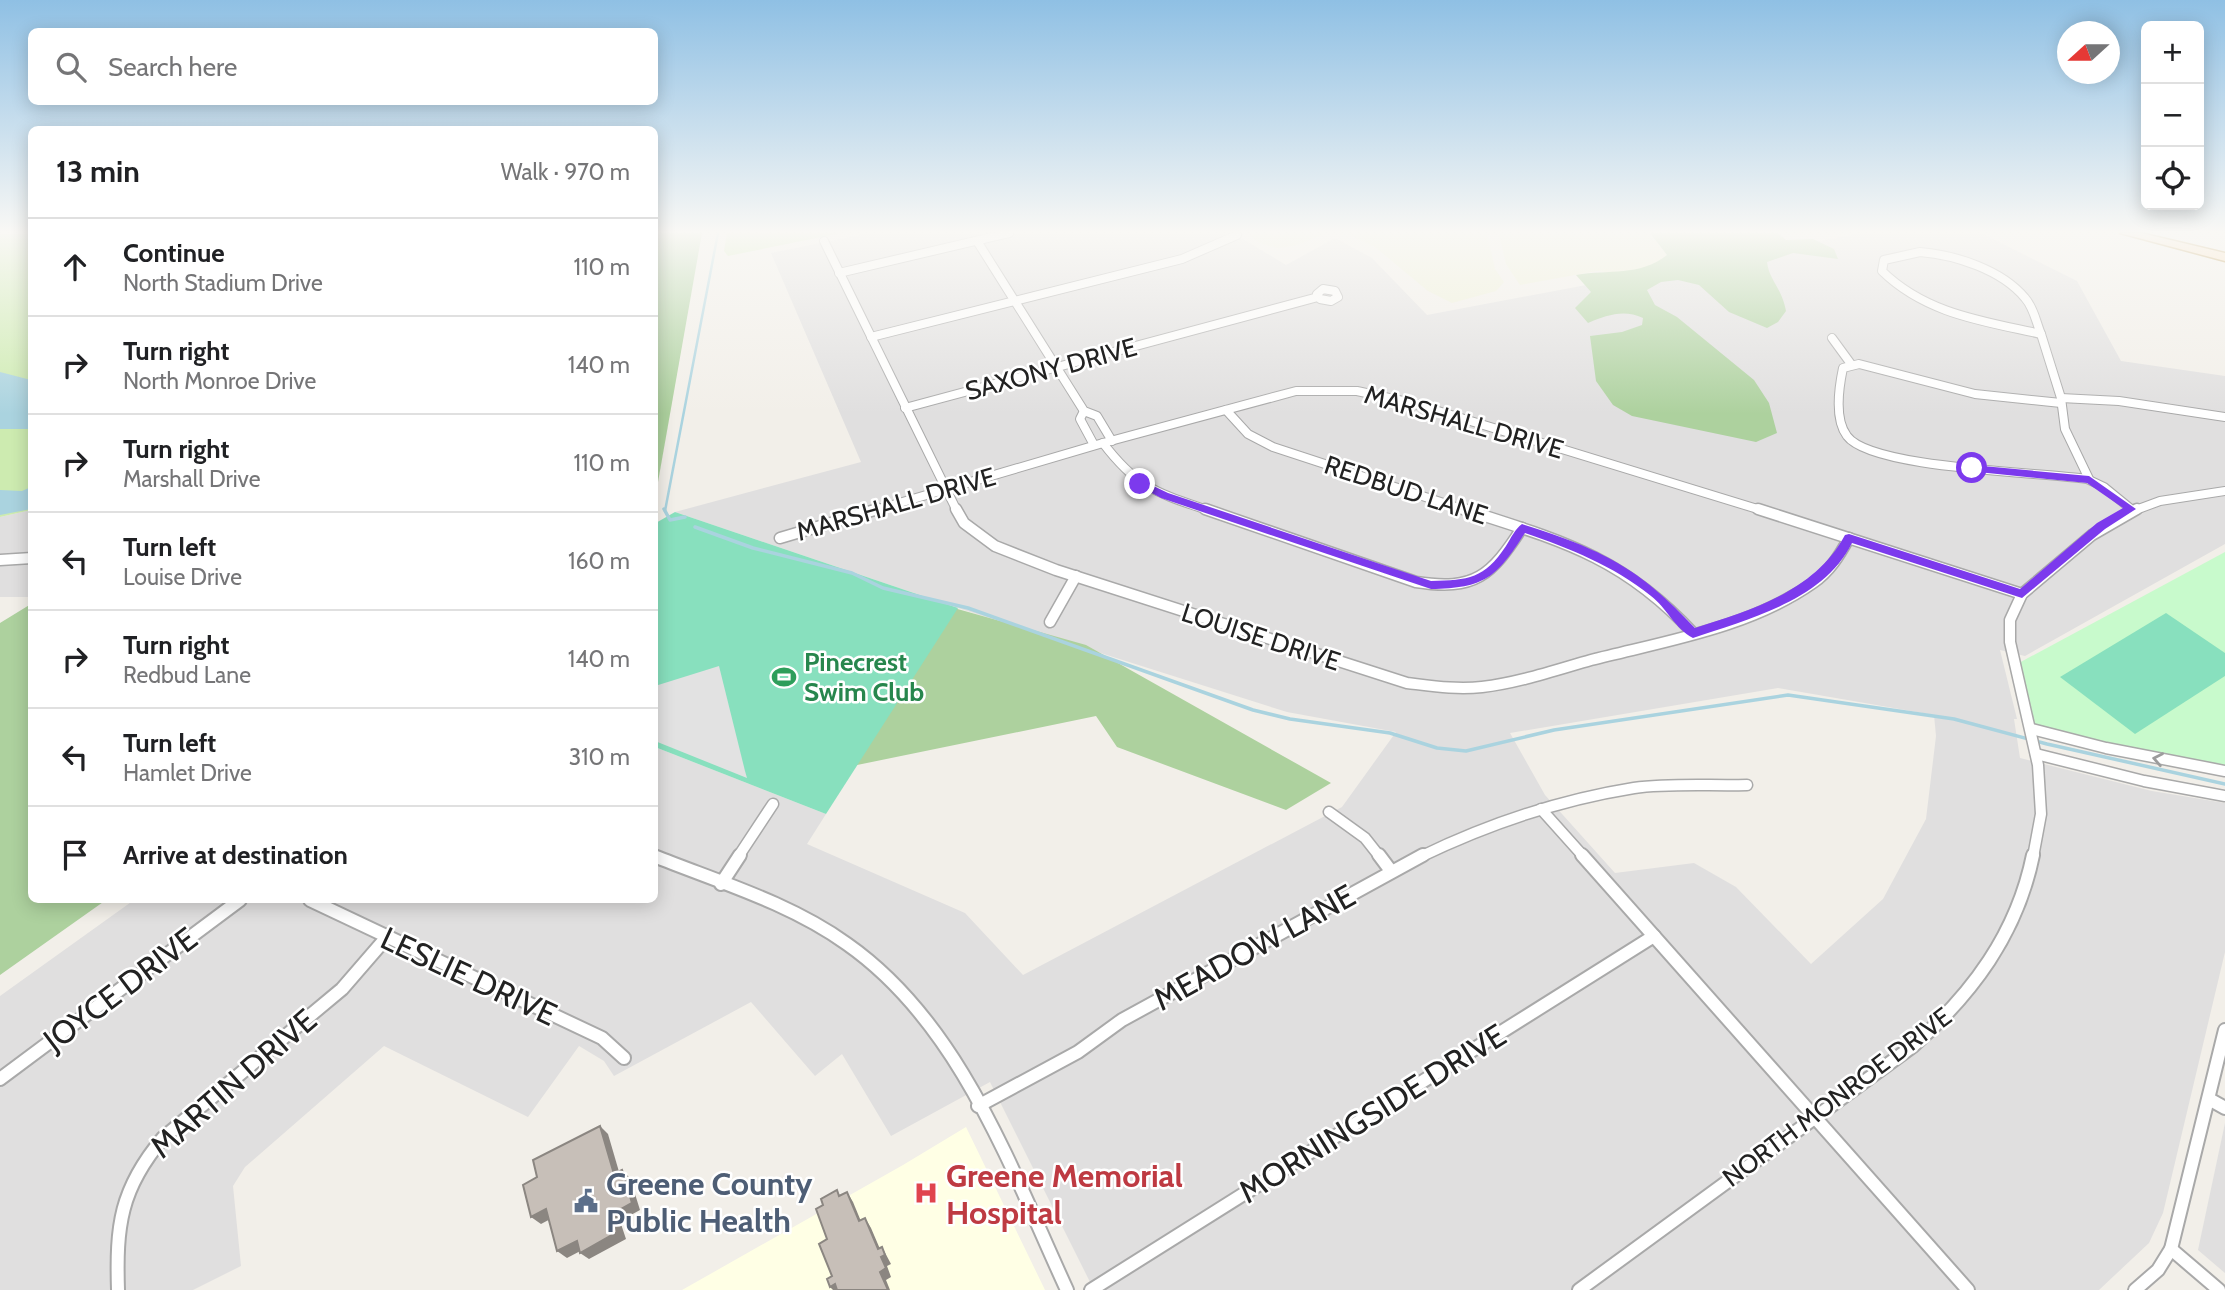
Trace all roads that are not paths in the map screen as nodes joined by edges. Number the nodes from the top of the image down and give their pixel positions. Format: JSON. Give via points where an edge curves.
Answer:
{"nodes":[{"id":1,"x":849,"y":293,"type":"edge"},
{"id":2,"x":1009,"y":293,"type":"edge"},
{"id":3,"x":1045,"y":293,"type":"edge"},
{"id":4,"x":1912,"y":293,"type":"edge"},
{"id":5,"x":2021,"y":293,"type":"edge"},
{"id":6,"x":1318,"y":298,"type":"dead end"},
{"id":7,"x":1014,"y":301,"type":"junction"},
{"id":8,"x":2041,"y":334,"type":"junction"},
{"id":9,"x":871,"y":337,"type":"junction"},
{"id":10,"x":1832,"y":338,"type":"dead end"},
{"id":11,"x":1851,"y":364,"type":"junction"},
{"id":12,"x":1057,"y":368,"type":"junction"},
{"id":13,"x":2061,"y":401,"type":"junction"},
{"id":14,"x":905,"y":408,"type":"junction"},
{"id":15,"x":1226,"y":410,"type":"junction"},
{"id":16,"x":1084,"y":411,"type":"junction"},
{"id":17,"x":2225,"y":417,"type":"edge"},
{"id":18,"x":1103,"y":443,"type":"junction"},
{"id":19,"x":2089,"y":479,"type":"junction"},
{"id":20,"x":944,"y":490,"type":"junction"},
{"id":21,"x":2225,"y":491,"type":"edge"},
{"id":22,"x":2131,"y":509,"type":"junction"},
{"id":23,"x":1522,"y":528,"type":"junction"},
{"id":24,"x":780,"y":538,"type":"dead end"},
{"id":25,"x":1849,"y":538,"type":"junction"},
{"id":26,"x":28,"y":558,"type":"edge"},
{"id":27,"x":0,"y":560,"type":"edge"},
{"id":28,"x":1076,"y":576,"type":"junction"},
{"id":29,"x":2022,"y":594,"type":"junction"},
{"id":30,"x":1050,"y":622,"type":"dead end"},
{"id":31,"x":1693,"y":633,"type":"junction"},
{"id":32,"x":2032,"y":732,"type":"junction"},
{"id":33,"x":2036,"y":752,"type":"junction"},
{"id":34,"x":2225,"y":771,"type":"edge"},
{"id":35,"x":1747,"y":785,"type":"dead end"},
{"id":36,"x":2225,"y":796,"type":"edge"},
{"id":37,"x":773,"y":804,"type":"dead end"},
{"id":38,"x":1541,"y":809,"type":"junction"},
{"id":39,"x":1329,"y":812,"type":"dead end"},
{"id":40,"x":658,"y":858,"type":"edge"},
{"id":41,"x":1391,"y":871,"type":"junction"},
{"id":42,"x":721,"y":884,"type":"junction"},
{"id":43,"x":236,"y":903,"type":"edge"},
{"id":44,"x":316,"y":903,"type":"edge"},
{"id":45,"x":1654,"y":936,"type":"junction"},
{"id":46,"x":387,"y":937,"type":"junction"},
{"id":47,"x":2225,"y":1030,"type":"edge"},
{"id":48,"x":624,"y":1058,"type":"dead end"},
{"id":49,"x":0,"y":1079,"type":"edge"},
{"id":50,"x":2208,"y":1099,"type":"junction"},
{"id":51,"x":978,"y":1106,"type":"junction"},
{"id":52,"x":2225,"y":1108,"type":"edge"},
{"id":53,"x":1814,"y":1117,"type":"junction"},
{"id":54,"x":2171,"y":1249,"type":"junction"},
{"id":55,"x":118,"y":1290,"type":"edge"},
{"id":56,"x":1067,"y":1290,"type":"edge"},
{"id":57,"x":1091,"y":1290,"type":"edge"},
{"id":58,"x":1579,"y":1290,"type":"edge"},
{"id":59,"x":1968,"y":1290,"type":"edge"},
{"id":60,"x":2136,"y":1290,"type":"edge"},
{"id":61,"x":2219,"y":1290,"type":"edge"}],
"edges":[{"from":1,"to":9,"type":"street","name":"LOUISE DRIVE"},
{"from":2,"to":7,"type":"street"},
{"from":3,"to":7,"type":"street"},
{"from":4,"to":8,"type":"street","via":[[1935,309]]},
{"from":5,"to":8,"type":"street"},
{"from":6,"to":12,"type":"street","name":"SAXONY DRIVE"},
{"from":7,"to":9,"type":"street"},
{"from":7,"to":12,"type":"street"},
{"from":8,"to":13,"type":"street"},
{"from":9,"to":14,"type":"street","name":"LOUISE DRIVE"},
{"from":10,"to":11,"type":"street"},
{"from":11,"to":13,"type":"street","via":[[1975,394]]},
{"from":11,"to":19,"type":"street","via":[[1843,368],[1839,395],[1847,437],[1855,444],[1929,462]]},
{"from":12,"to":14,"type":"street","name":"SAXONY DRIVE"},
{"from":12,"to":16,"type":"street"},
{"from":13,"to":17,"type":"street","via":[[2119,401]]},
{"from":13,"to":19,"type":"street","via":[[2069,441]]},
{"from":14,"to":20,"type":"street","name":"LOUISE DRIVE"},
{"from":15,"to":18,"type":"street","name":"MARSHALL DRIVE"},
{"from":15,"to":23,"type":"street","name":"REDBUD LANE","via":[[1248,434],[1273,447]]},
{"from":15,"to":25,"type":"street","name":"MARSHALL DRIVE","via":[[1296,391],[1344,390],[1391,398]]},
{"from":16,"to":18,"type":"street","via":[[1097,416]]},
{"from":16,"to":18,"type":"street","via":[[1080,419]]},
{"from":18,"to":20,"type":"street","name":"MARSHALL DRIVE"},
{"from":18,"to":23,"type":"street","via":[[1125,472],[1156,492],[1423,584],[1455,586],[1484,577],[1499,565]]},
{"from":19,"to":22,"type":"street"},
{"from":20,"to":24,"type":"street","name":"MARSHALL DRIVE"},
{"from":20,"to":28,"type":"street","name":"LOUISE DRIVE","via":[[964,523],[995,546]]},
{"from":21,"to":22,"type":"street","name":"NORTH MONROE DRIVE","via":[[2174,496]]},
{"from":22,"to":29,"type":"street","name":"NORTH MONROE DRIVE","via":[[2101,526]]},
{"from":23,"to":31,"type":"street","name":"REDBUD LANE","via":[[1582,548],[1620,567],[1658,595]]},
{"from":25,"to":29,"type":"street","name":"MARSHALL DRIVE"},
{"from":25,"to":31,"type":"street","name":"LOUISE DRIVE","via":[[1839,559],[1795,593],[1755,613]]},
{"from":26,"to":27,"type":"street"},
{"from":28,"to":30,"type":"street"},
{"from":28,"to":31,"type":"street","name":"LOUISE DRIVE","via":[[1378,675],[1436,688],[1483,687]]},
{"from":29,"to":32,"type":"street","name":"NORTH MONROE DRIVE","via":[[2010,620],[2010,642]]},
{"from":32,"to":33,"type":"street","name":"NORTH MONROE DRIVE"},
{"from":34,"to":32,"type":"street","one_way":true},
{"from":33,"to":36,"type":"street","via":[[2144,781]]},
{"from":33,"to":53,"type":"street","name":"NORTH MONROE DRIVE","via":[[2041,814],[2035,852],[2018,908],[1998,950],[1969,992],[1927,1035]]},
{"from":35,"to":38,"type":"street","name":"MEADOW LANE","via":[[1636,788]]},
{"from":37,"to":42,"type":"street"},
{"from":38,"to":41,"type":"street","name":"MEADOW LANE","via":[[1476,830]]},
{"from":38,"to":45,"type":"street"},
{"from":39,"to":41,"type":"street","via":[[1365,838]]},
{"from":40,"to":42,"type":"street"},
{"from":41,"to":51,"type":"street","name":"MEADOW LANE","via":[[1122,1020],[1077,1052]]},
{"from":42,"to":51,"type":"street","via":[[806,921],[847,943],[876,966],[944,1044]]},
{"from":43,"to":49,"type":"street","name":"JOYCE DRIVE"},
{"from":44,"to":46,"type":"street","name":"LESLIE DRIVE"},
{"from":45,"to":53,"type":"street"},
{"from":45,"to":57,"type":"street","name":"MORNINGSIDE DRIVE"},
{"from":46,"to":48,"type":"street","name":"LESLIE DRIVE","via":[[602,1038]]},
{"from":46,"to":55,"type":"street","name":"MARTIN DRIVE","via":[[342,989],[148,1154],[127,1188],[119,1212]]},
{"from":47,"to":50,"type":"street"},
{"from":50,"to":52,"type":"street"},
{"from":50,"to":54,"type":"street"},
{"from":51,"to":56,"type":"street"},
{"from":53,"to":58,"type":"street","name":"NORTH MONROE DRIVE"},
{"from":53,"to":59,"type":"street"},
{"from":54,"to":60,"type":"street","via":[[2158,1270]]},
{"from":54,"to":61,"type":"street"}]}
